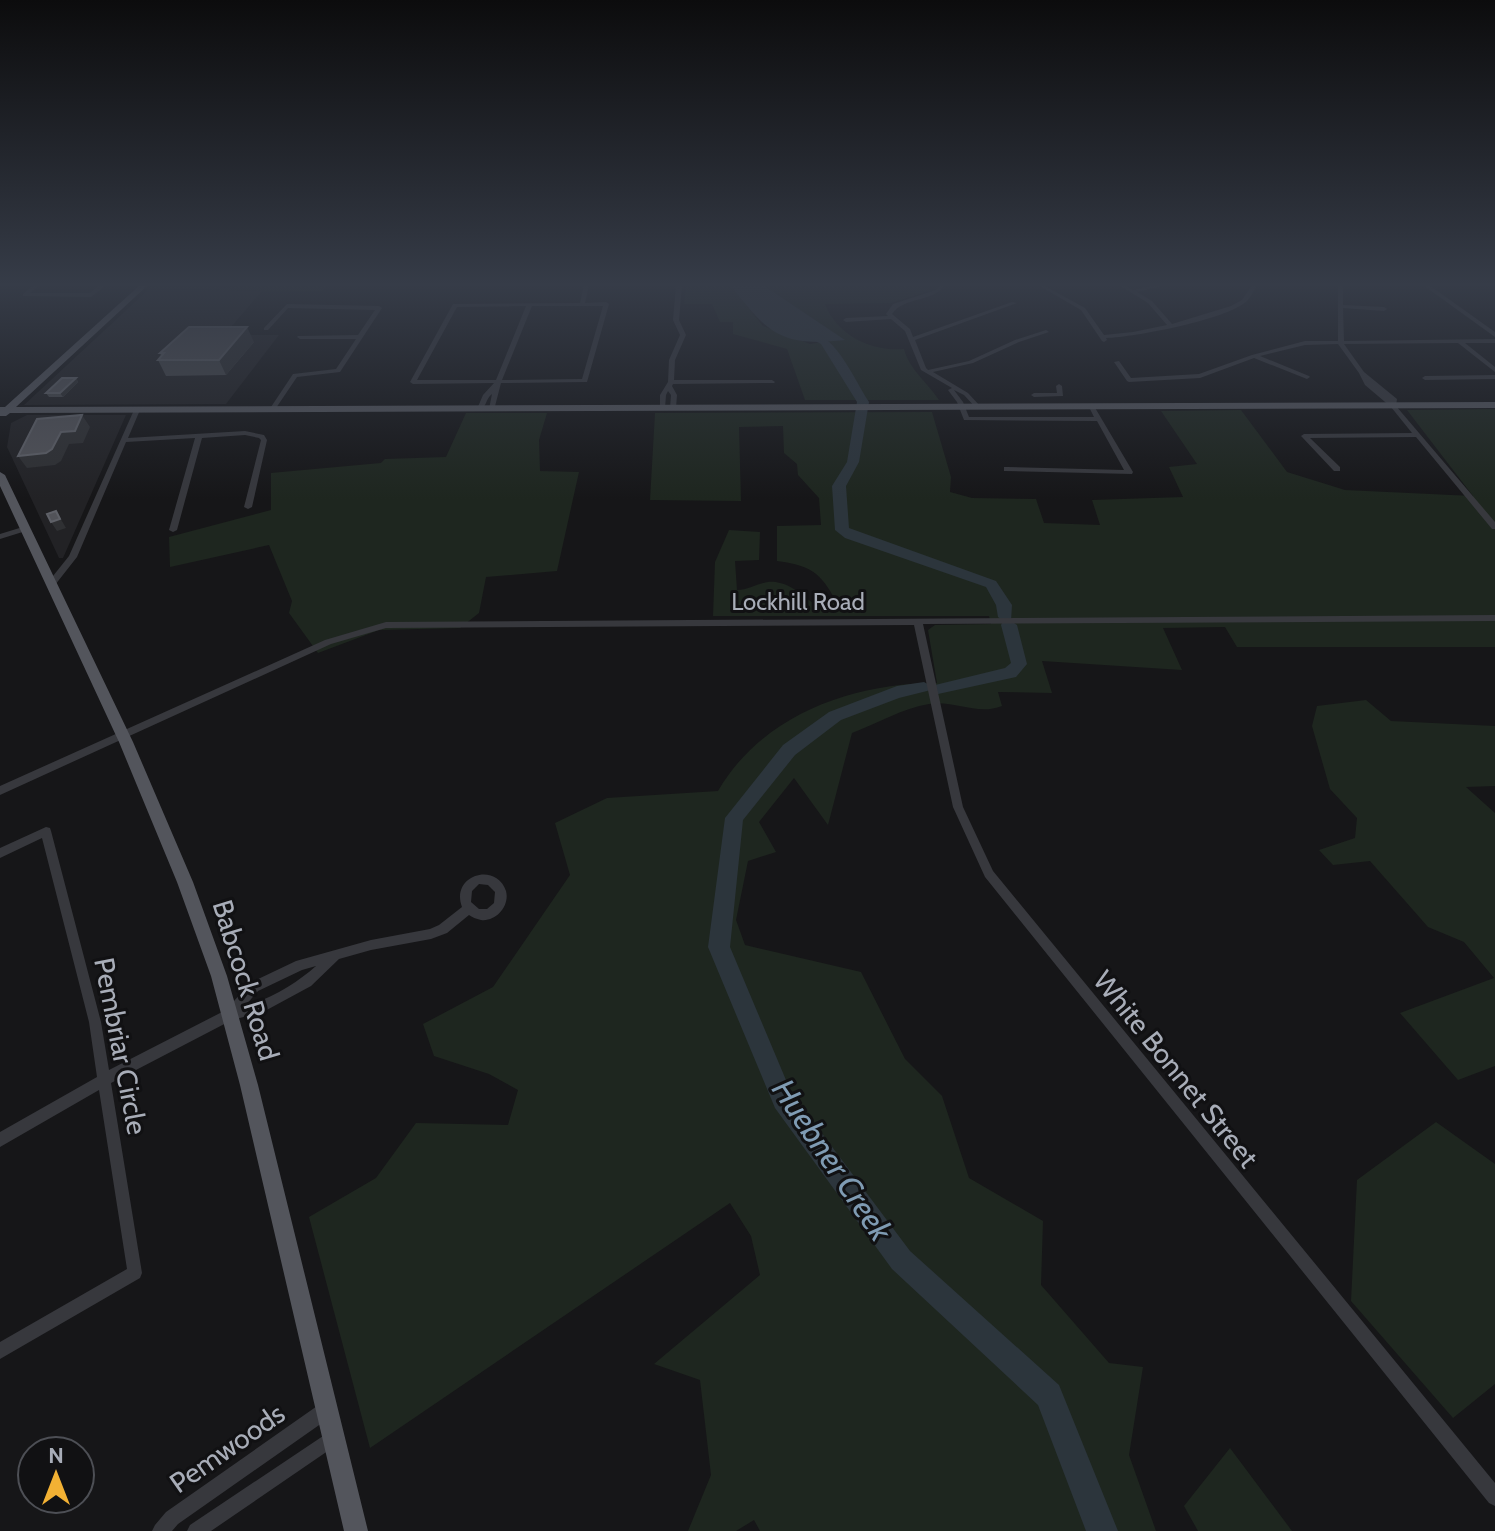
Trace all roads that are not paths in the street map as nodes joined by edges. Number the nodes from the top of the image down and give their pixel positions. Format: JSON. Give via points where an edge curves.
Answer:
{"nodes":[{"id":1,"x":64,"y":356,"type":"edge"},
{"id":2,"x":347,"y":356,"type":"edge"},
{"id":3,"x":427,"y":356,"type":"edge"},
{"id":4,"x":508,"y":356,"type":"edge"},
{"id":5,"x":592,"y":356,"type":"edge"},
{"id":6,"x":674,"y":356,"type":"edge"},
{"id":7,"x":916,"y":356,"type":"edge"},
{"id":8,"x":983,"y":356,"type":"edge"},
{"id":9,"x":1253,"y":356,"type":"edge"},
{"id":10,"x":1255,"y":356,"type":"edge"},
{"id":11,"x":1350,"y":356,"type":"edge"},
{"id":12,"x":1478,"y":356,"type":"edge"},
{"id":13,"x":1117,"y":362,"type":"dead end"},
{"id":14,"x":1495,"y":370,"type":"edge"},
{"id":15,"x":926,"y":372,"type":"junction"},
{"id":16,"x":1307,"y":377,"type":"dead end"},
{"id":17,"x":1495,"y":377,"type":"edge"},
{"id":18,"x":1425,"y":378,"type":"dead end"},
{"id":19,"x":772,"y":382,"type":"dead end"},
{"id":20,"x":497,"y":384,"type":"junction"},
{"id":21,"x":670,"y":385,"type":"junction"},
{"id":22,"x":1059,"y":386,"type":"dead end"},
{"id":23,"x":950,"y":388,"type":"junction"},
{"id":24,"x":1034,"y":395,"type":"dead end"},
{"id":25,"x":1054,"y":395,"type":"junction"},
{"id":26,"x":968,"y":396,"type":"junction"},
{"id":27,"x":957,"y":397,"type":"junction"},
{"id":28,"x":485,"y":398,"type":"junction"},
{"id":29,"x":496,"y":398,"type":"junction"},
{"id":30,"x":662,"y":402,"type":"junction"},
{"id":31,"x":674,"y":403,"type":"junction"},
{"id":32,"x":1495,"y":405,"type":"edge"},
{"id":33,"x":1393,"y":406,"type":"junction"},
{"id":34,"x":962,"y":407,"type":"junction"},
{"id":35,"x":978,"y":407,"type":"junction"},
{"id":36,"x":1059,"y":407,"type":"junction"},
{"id":37,"x":1092,"y":407,"type":"junction"},
{"id":38,"x":480,"y":409,"type":"junction"},
{"id":39,"x":492,"y":409,"type":"junction"},
{"id":40,"x":137,"y":410,"type":"junction"},
{"id":41,"x":272,"y":410,"type":"junction"},
{"id":42,"x":1,"y":412,"type":"edge"},
{"id":43,"x":1098,"y":419,"type":"junction"},
{"id":44,"x":1418,"y":435,"type":"junction"},
{"id":45,"x":199,"y":436,"type":"junction"},
{"id":46,"x":125,"y":440,"type":"junction"},
{"id":47,"x":1007,"y":469,"type":"dead end"},
{"id":48,"x":1337,"y":469,"type":"dead end"},
{"id":49,"x":0,"y":475,"type":"edge"},
{"id":50,"x":248,"y":507,"type":"dead end"},
{"id":51,"x":1495,"y":527,"type":"edge"},
{"id":52,"x":26,"y":528,"type":"junction"},
{"id":53,"x":173,"y":530,"type":"dead end"},
{"id":54,"x":0,"y":537,"type":"edge"},
{"id":55,"x":52,"y":583,"type":"junction"},
{"id":56,"x":1495,"y":618,"type":"edge"},
{"id":57,"x":918,"y":621,"type":"junction"},
{"id":58,"x":123,"y":735,"type":"junction"},
{"id":59,"x":0,"y":791,"type":"edge"},
{"id":60,"x":0,"y":853,"type":"edge"},
{"id":61,"x":467,"y":910,"type":"dead end"},
{"id":62,"x":334,"y":958,"type":"junction"},
{"id":63,"x":287,"y":971,"type":"junction"},
{"id":64,"x":293,"y":990,"type":"junction"},
{"id":65,"x":230,"y":1014,"type":"junction"},
{"id":66,"x":106,"y":1079,"type":"junction"},
{"id":67,"x":0,"y":1140,"type":"edge"},
{"id":68,"x":0,"y":1351,"type":"edge"},
{"id":69,"x":326,"y":1410,"type":"junction"},
{"id":70,"x":332,"y":1438,"type":"junction"},
{"id":71,"x":1495,"y":1497,"type":"edge"},
{"id":72,"x":161,"y":1531,"type":"edge"},
{"id":73,"x":196,"y":1531,"type":"edge"},
{"id":74,"x":356,"y":1531,"type":"edge"}],
"edges":[{"from":1,"to":42,"type":"main road"},
{"from":2,"to":41,"type":"street","via":[[338,371],[295,375]]},
{"from":3,"to":20,"type":"street","via":[[413,382]]},
{"from":4,"to":20,"type":"street"},
{"from":5,"to":20,"type":"street","via":[[585,381]]},
{"from":6,"to":21,"type":"street"},
{"from":7,"to":15,"type":"street"},
{"from":8,"to":15,"type":"street"},
{"from":9,"to":13,"type":"street","via":[[1200,376],[1129,380]]},
{"from":10,"to":16,"type":"street"},
{"from":11,"to":33,"type":"street"},
{"from":12,"to":14,"type":"street"},
{"from":15,"to":23,"type":"street"},
{"from":17,"to":18,"type":"street"},
{"from":19,"to":21,"type":"street"},
{"from":20,"to":28,"type":"street"},
{"from":20,"to":29,"type":"street"},
{"from":21,"to":30,"type":"street"},
{"from":21,"to":31,"type":"street"},
{"from":22,"to":25,"type":"street","via":[[1062,394]]},
{"from":23,"to":26,"type":"street"},
{"from":23,"to":27,"type":"street"},
{"from":24,"to":25,"type":"street"},
{"from":25,"to":36,"type":"street"},
{"from":26,"to":27,"type":"street"},
{"from":26,"to":35,"type":"street"},
{"from":27,"to":34,"type":"street"},
{"from":28,"to":29,"type":"street"},
{"from":28,"to":38,"type":"street"},
{"from":29,"to":39,"type":"street"},
{"from":30,"to":31,"type":"main road"},
{"from":30,"to":39,"type":"main road"},
{"from":31,"to":34,"type":"main road"},
{"from":32,"to":33,"type":"main road"},
{"from":33,"to":37,"type":"main road"},
{"from":33,"to":44,"type":"street"},
{"from":34,"to":35,"type":"main road"},
{"from":34,"to":43,"type":"street","via":[[966,419]]},
{"from":35,"to":36,"type":"main road"},
{"from":36,"to":37,"type":"main road"},
{"from":37,"to":43,"type":"street"},
{"from":38,"to":39,"type":"main road"},
{"from":38,"to":41,"type":"main road"},
{"from":40,"to":41,"type":"main road"},
{"from":40,"to":42,"type":"main road"},
{"from":40,"to":46,"type":"street"},
{"from":43,"to":47,"type":"street","via":[[1129,472]]},
{"from":44,"to":48,"type":"street","via":[[1304,436]]},
{"from":44,"to":51,"type":"street"},
{"from":45,"to":46,"type":"street"},
{"from":45,"to":50,"type":"street","via":[[262,436]]},
{"from":45,"to":53,"type":"street"},
{"from":46,"to":55,"type":"street","via":[[73,557]]},
{"from":49,"to":52,"type":"main road","name":"Babcock Road"},
{"from":52,"to":54,"type":"street"},
{"from":52,"to":55,"type":"main road","name":"Babcock Road"},
{"from":55,"to":58,"type":"main road","name":"Babcock Road"},
{"from":56,"to":57,"type":"street","name":"Lockhill Road"},
{"from":57,"to":58,"type":"street","name":"Lockhill Road","via":[[386,625],[328,642]]},
{"from":57,"to":71,"type":"street","name":"White Bonnet Street","via":[[958,807],[989,874]]},
{"from":58,"to":59,"type":"street","name":"Lockhill Road"},
{"from":58,"to":65,"type":"main road","name":"Babcock Road","via":[[185,882]]},
{"from":60,"to":66,"type":"street","name":"Pembriar Circle","via":[[46,831],[84,969]]},
{"from":61,"to":62,"type":"street","via":[[431,934]]},
{"from":62,"to":63,"type":"street"},
{"from":62,"to":64,"type":"street"},
{"from":63,"to":64,"type":"street"},
{"from":63,"to":65,"type":"street","via":[[254,987]]},
{"from":64,"to":65,"type":"street","via":[[259,1008]]},
{"from":65,"to":66,"type":"street"},
{"from":65,"to":69,"type":"main road","name":"Babcock Road"},
{"from":66,"to":67,"type":"street"},
{"from":66,"to":68,"type":"street","name":"Pembriar Circle","via":[[135,1273]]},
{"from":69,"to":70,"type":"main road","name":"Babcock Road"},
{"from":69,"to":72,"type":"street","name":"Pemwoods"},
{"from":70,"to":73,"type":"street","name":"Pemwoods"},
{"from":70,"to":74,"type":"main road","name":"Babcock Road"}]}
